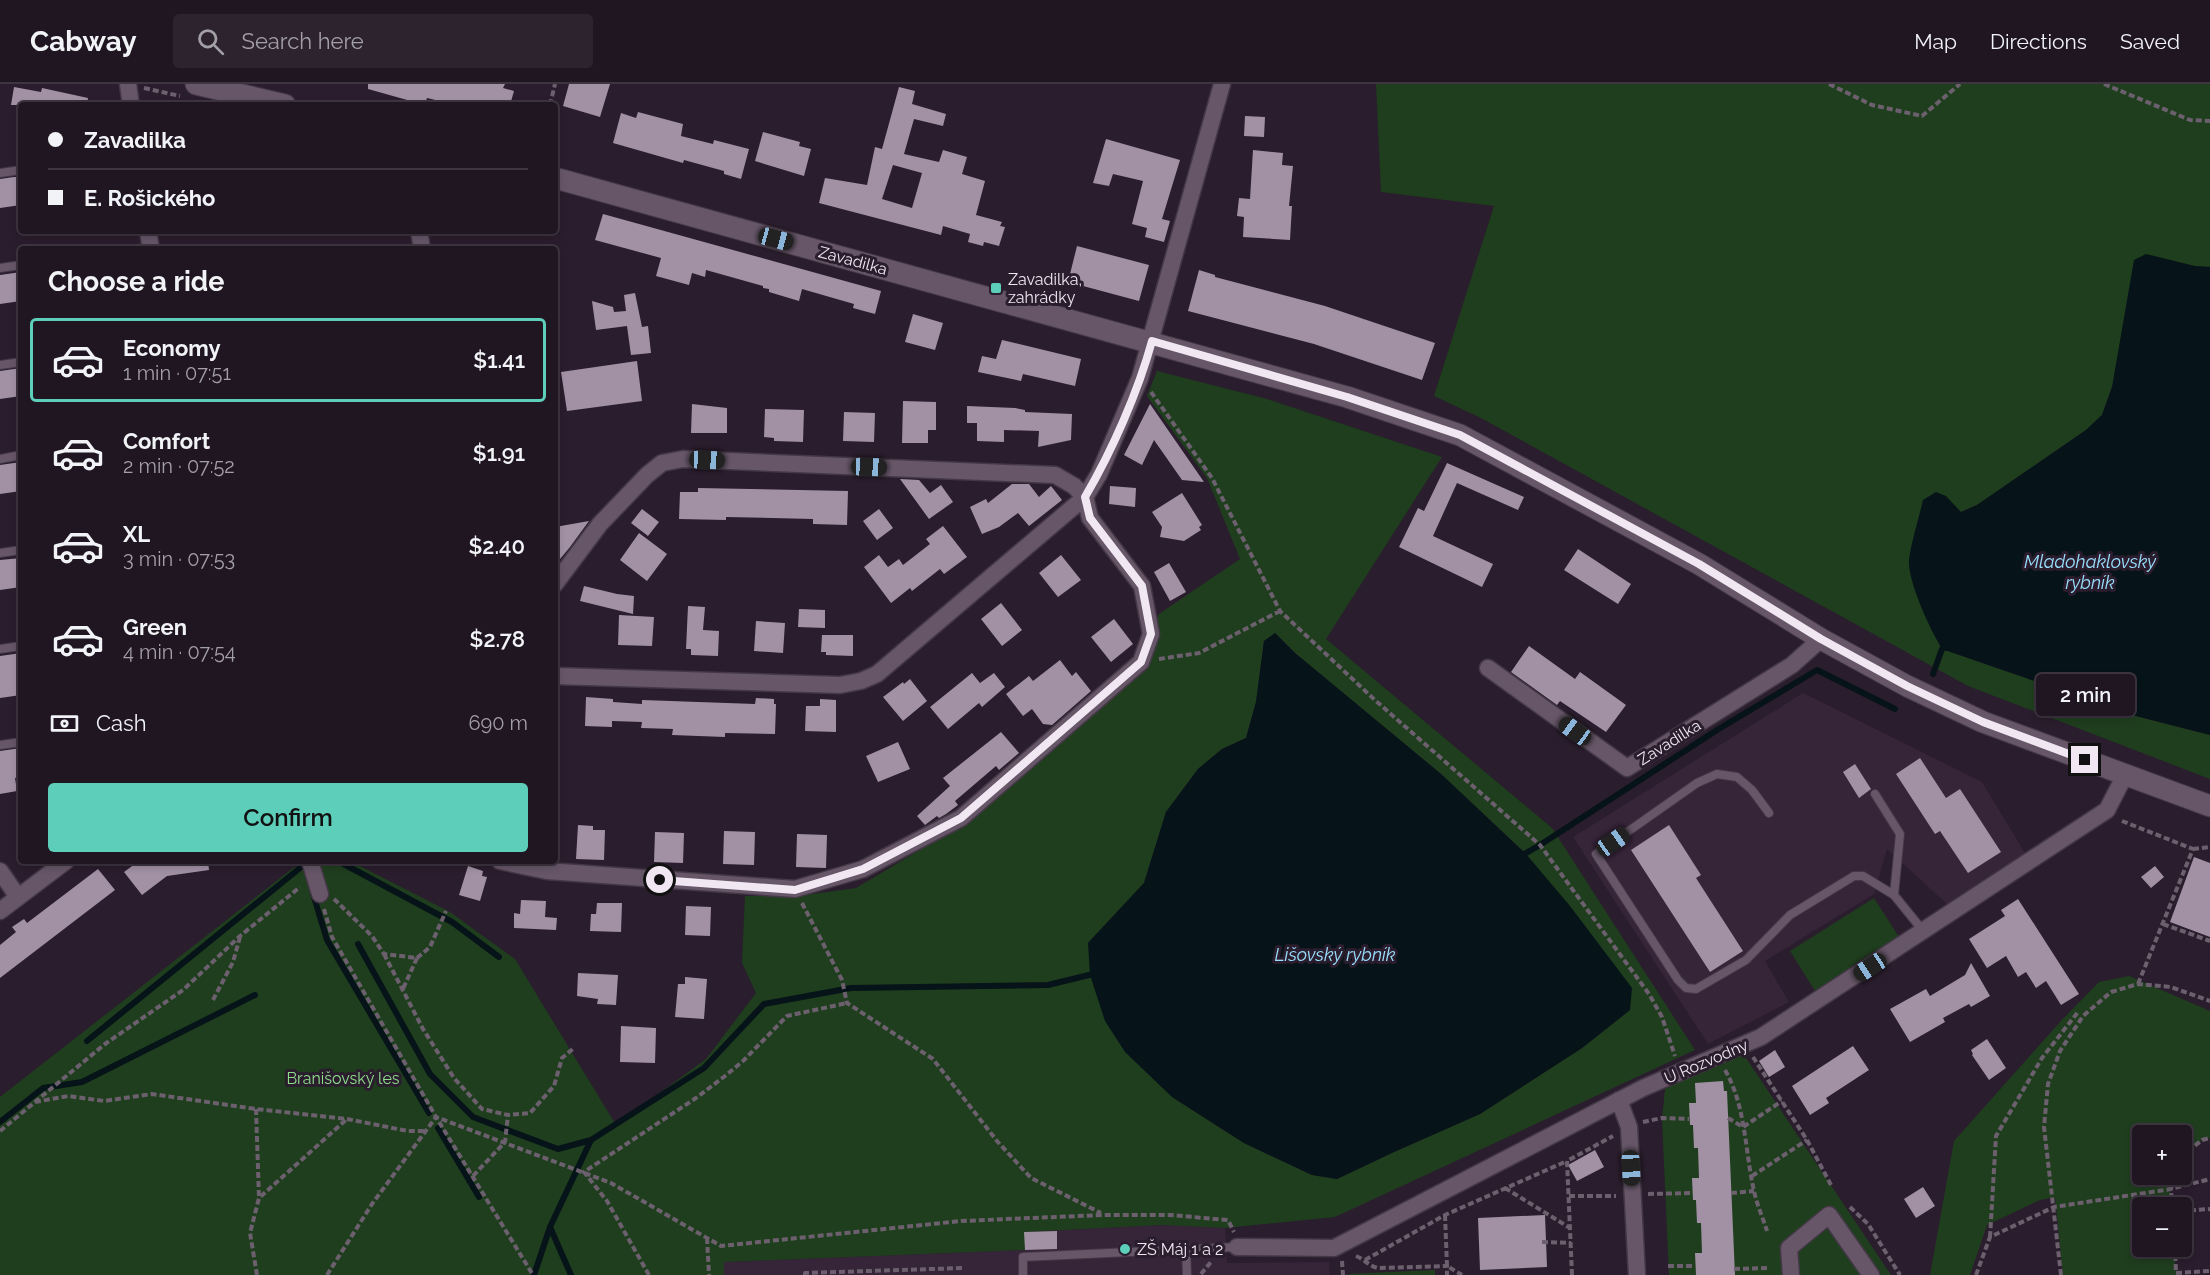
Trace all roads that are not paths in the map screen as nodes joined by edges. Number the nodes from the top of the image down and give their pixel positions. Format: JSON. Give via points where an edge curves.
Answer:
{"nodes":[{"id":1,"x":1222,"y":84,"type":"edge"},
{"id":2,"x":134,"y":85,"type":"edge"},
{"id":3,"x":190,"y":91,"type":"edge"},
{"id":4,"x":131,"y":102,"type":"edge"},
{"id":5,"x":265,"y":102,"type":"edge"},
{"id":6,"x":18,"y":170,"type":"edge"},
{"id":7,"x":0,"y":173,"type":"edge"},
{"id":8,"x":558,"y":179,"type":"edge"},
{"id":9,"x":18,"y":266,"type":"edge"},
{"id":10,"x":0,"y":268,"type":"edge"},
{"id":11,"x":1152,"y":341,"type":"junction"},
{"id":12,"x":18,"y":362,"type":"edge"},
{"id":13,"x":0,"y":365,"type":"edge"},
{"id":14,"x":18,"y":456,"type":"edge"},
{"id":15,"x":0,"y":459,"type":"edge"},
{"id":16,"x":1085,"y":497,"type":"junction"},
{"id":17,"x":18,"y":550,"type":"edge"},
{"id":18,"x":0,"y":553,"type":"edge"},
{"id":19,"x":558,"y":581,"type":"edge"},
{"id":20,"x":1821,"y":639,"type":"junction"},
{"id":21,"x":18,"y":646,"type":"edge"},
{"id":22,"x":0,"y":649,"type":"edge"},
{"id":23,"x":1488,"y":668,"type":"dead end"},
{"id":24,"x":558,"y":676,"type":"edge"},
{"id":25,"x":18,"y":742,"type":"edge"},
{"id":26,"x":0,"y":745,"type":"edge"},
{"id":27,"x":2125,"y":775,"type":"junction"},
{"id":28,"x":1875,"y":794,"type":"dead end"},
{"id":29,"x":2210,"y":806,"type":"edge"},
{"id":30,"x":1769,"y":813,"type":"dead end"},
{"id":31,"x":62,"y":864,"type":"edge"},
{"id":32,"x":515,"y":864,"type":"edge"},
{"id":33,"x":0,"y":871,"type":"edge"},
{"id":34,"x":1894,"y":895,"type":"junction"},
{"id":35,"x":18,"y":897,"type":"junction"},
{"id":36,"x":0,"y":911,"type":"edge"},
{"id":37,"x":1924,"y":932,"type":"junction"},
{"id":38,"x":1619,"y":1100,"type":"junction"},
{"id":39,"x":1237,"y":1247,"type":"joint"},
{"id":40,"x":1186,"y":1249,"type":"junction"},
{"id":41,"x":1023,"y":1275,"type":"edge"},
{"id":42,"x":1187,"y":1275,"type":"edge"},
{"id":43,"x":1637,"y":1275,"type":"edge"},
{"id":44,"x":1791,"y":1275,"type":"edge"},
{"id":45,"x":1871,"y":1275,"type":"edge"}],
"edges":[{"from":1,"to":11,"type":"street"},
{"from":2,"to":4,"type":"street"},
{"from":3,"to":5,"type":"street"},
{"from":6,"to":7,"type":"lane"},
{"from":8,"to":11,"type":"street","name":"Zavadilka"},
{"from":9,"to":10,"type":"lane"},
{"from":11,"to":16,"type":"street","via":[[1140,378]]},
{"from":11,"to":20,"type":"street","name":"Zavadilka","via":[[1347,397],[1460,435],[1699,564]]},
{"from":12,"to":13,"type":"lane"},
{"from":14,"to":15,"type":"lane"},
{"from":16,"to":19,"type":"street","via":[[1055,475],[683,459],[662,463],[647,475],[600,524]]},
{"from":16,"to":24,"type":"street","via":[[877,674],[861,681],[840,684]]},
{"from":16,"to":32,"type":"street","via":[[1090,518],[1142,586],[1151,634],[1141,662],[961,818],[863,869],[795,890],[548,871]]},
{"from":17,"to":18,"type":"lane"},
{"from":20,"to":23,"type":"street","name":"Zavadilka","via":[[1792,665],[1627,768]]},
{"from":20,"to":27,"type":"street","name":"Zavadilka","via":[[1983,722]]},
{"from":21,"to":22,"type":"lane"},
{"from":25,"to":26,"type":"lane"},
{"from":27,"to":29,"type":"street","name":"Zavadilka"},
{"from":27,"to":37,"type":"street","name":"U Rozvodny","via":[[2107,810]]},
{"from":28,"to":34,"type":"lane","via":[[1900,834]]},
{"from":30,"to":34,"type":"lane","via":[[1737,777],[1717,774],[1697,783],[1596,854],[1686,988],[1696,989],[1746,960],[1790,915],[1854,876],[1863,876]]},
{"from":31,"to":35,"type":"street"},
{"from":33,"to":35,"type":"street"},
{"from":34,"to":37,"type":"lane"},
{"from":35,"to":36,"type":"street"},
{"from":37,"to":38,"type":"street","name":"U Rozvodny","via":[[1761,1037]]},
{"from":38,"to":39,"type":"street","name":"U Rozvodny","via":[[1334,1248]]},
{"from":38,"to":43,"type":"street","via":[[1629,1127]]},
{"from":39,"to":40,"type":"lane"},
{"from":40,"to":41,"type":"lane","via":[[1023,1257]]},
{"from":40,"to":42,"type":"lane"},
{"from":44,"to":45,"type":"street","via":[[1789,1248],[1829,1215]]}]}
